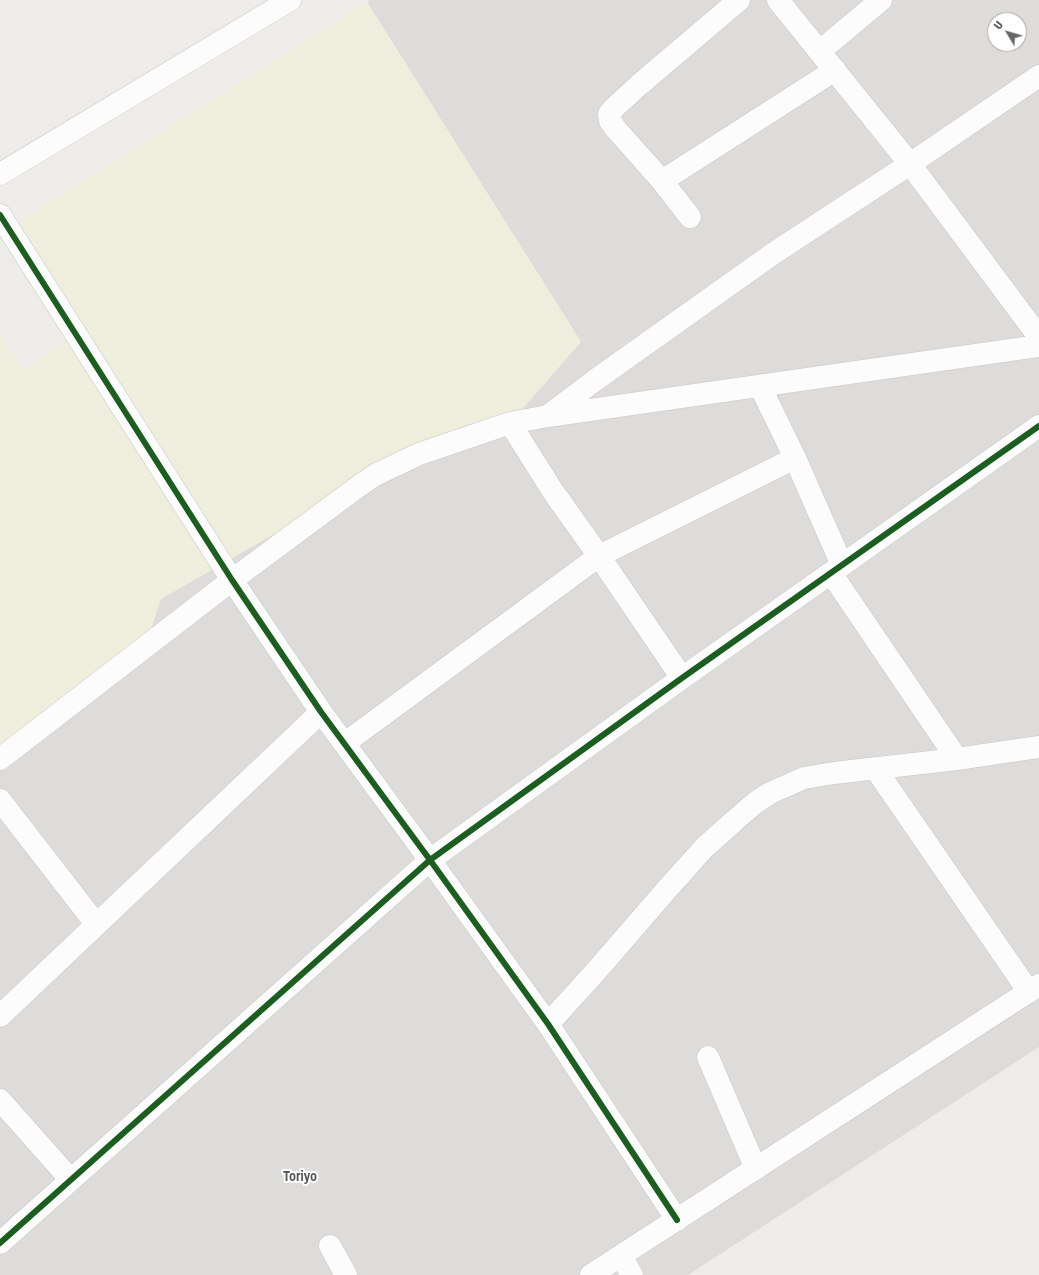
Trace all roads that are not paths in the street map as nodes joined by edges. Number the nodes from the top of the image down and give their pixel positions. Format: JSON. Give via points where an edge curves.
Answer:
{"nodes":[{"id":1,"x":739,"y":0,"type":"edge"},
{"id":2,"x":778,"y":0,"type":"edge"},
{"id":3,"x":881,"y":0,"type":"edge"},
{"id":4,"x":277,"y":3,"type":"edge"},
{"id":5,"x":820,"y":52,"type":"junction"},
{"id":6,"x":835,"y":70,"type":"junction"},
{"id":7,"x":1039,"y":76,"type":"edge"},
{"id":8,"x":910,"y":164,"type":"junction"},
{"id":9,"x":0,"y":174,"type":"edge"},
{"id":10,"x":662,"y":181,"type":"junction"},
{"id":11,"x":0,"y":215,"type":"edge"},
{"id":12,"x":690,"y":217,"type":"dead end"},
{"id":13,"x":1039,"y":337,"type":"edge"},
{"id":14,"x":1039,"y":346,"type":"edge"},
{"id":15,"x":760,"y":386,"type":"junction"},
{"id":16,"x":548,"y":416,"type":"junction"},
{"id":17,"x":510,"y":423,"type":"junction"},
{"id":18,"x":1039,"y":426,"type":"edge"},
{"id":19,"x":795,"y":458,"type":"junction"},
{"id":20,"x":599,"y":556,"type":"junction"},
{"id":21,"x":837,"y":569,"type":"junction"},
{"id":22,"x":232,"y":580,"type":"junction"},
{"id":23,"x":682,"y":678,"type":"junction"},
{"id":24,"x":321,"y":712,"type":"junction"},
{"id":25,"x":345,"y":743,"type":"junction"},
{"id":26,"x":1039,"y":747,"type":"edge"},
{"id":27,"x":957,"y":759,"type":"junction"},
{"id":28,"x":0,"y":760,"type":"edge"},
{"id":29,"x":875,"y":768,"type":"junction"},
{"id":30,"x":0,"y":800,"type":"edge"},
{"id":31,"x":430,"y":860,"type":"junction"},
{"id":32,"x":96,"y":924,"type":"junction"},
{"id":33,"x":1034,"y":989,"type":"edge"},
{"id":34,"x":0,"y":1016,"type":"edge"},
{"id":35,"x":548,"y":1024,"type":"junction"},
{"id":36,"x":708,"y":1057,"type":"dead end"},
{"id":37,"x":0,"y":1100,"type":"edge"},
{"id":38,"x":756,"y":1168,"type":"junction"},
{"id":39,"x":71,"y":1180,"type":"junction"},
{"id":40,"x":677,"y":1220,"type":"junction"},
{"id":41,"x":0,"y":1243,"type":"edge"},
{"id":42,"x":330,"y":1246,"type":"dead end"},
{"id":43,"x":621,"y":1256,"type":"junction"},
{"id":44,"x":346,"y":1275,"type":"edge"},
{"id":45,"x":591,"y":1275,"type":"edge"},
{"id":46,"x":632,"y":1275,"type":"edge"}],
"edges":[{"from":1,"to":10,"type":"street","via":[[639,85],[609,114],[615,128]]},
{"from":2,"to":5,"type":"street"},
{"from":3,"to":5,"type":"street"},
{"from":4,"to":9,"type":"street"},
{"from":5,"to":6,"type":"street"},
{"from":6,"to":8,"type":"street"},
{"from":6,"to":10,"type":"street"},
{"from":7,"to":8,"type":"street"},
{"from":8,"to":13,"type":"street"},
{"from":8,"to":16,"type":"street","via":[[774,253]]},
{"from":10,"to":12,"type":"street"},
{"from":11,"to":22,"type":"street"},
{"from":14,"to":15,"type":"street"},
{"from":15,"to":16,"type":"street"},
{"from":15,"to":19,"type":"street"},
{"from":16,"to":17,"type":"street"},
{"from":17,"to":20,"type":"street","via":[[552,490]]},
{"from":17,"to":22,"type":"street","via":[[425,451],[375,475]]},
{"from":18,"to":21,"type":"street"},
{"from":19,"to":20,"type":"street"},
{"from":19,"to":21,"type":"street"},
{"from":20,"to":23,"type":"street"},
{"from":20,"to":25,"type":"street"},
{"from":21,"to":23,"type":"street"},
{"from":21,"to":27,"type":"street"},
{"from":22,"to":24,"type":"street"},
{"from":22,"to":28,"type":"street"},
{"from":23,"to":31,"type":"street"},
{"from":24,"to":25,"type":"street"},
{"from":24,"to":32,"type":"street"},
{"from":25,"to":31,"type":"street"},
{"from":26,"to":27,"type":"street"},
{"from":27,"to":29,"type":"street"},
{"from":29,"to":33,"type":"street"},
{"from":29,"to":35,"type":"street","via":[[804,778],[755,803],[704,848]]},
{"from":30,"to":32,"type":"street"},
{"from":31,"to":35,"type":"street"},
{"from":31,"to":39,"type":"street"},
{"from":32,"to":34,"type":"street"},
{"from":33,"to":38,"type":"street"},
{"from":35,"to":40,"type":"street"},
{"from":36,"to":38,"type":"street"},
{"from":37,"to":39,"type":"street"},
{"from":38,"to":40,"type":"street"},
{"from":39,"to":41,"type":"street"},
{"from":40,"to":43,"type":"street"},
{"from":42,"to":44,"type":"street"},
{"from":43,"to":45,"type":"street"},
{"from":43,"to":46,"type":"street"}]}
